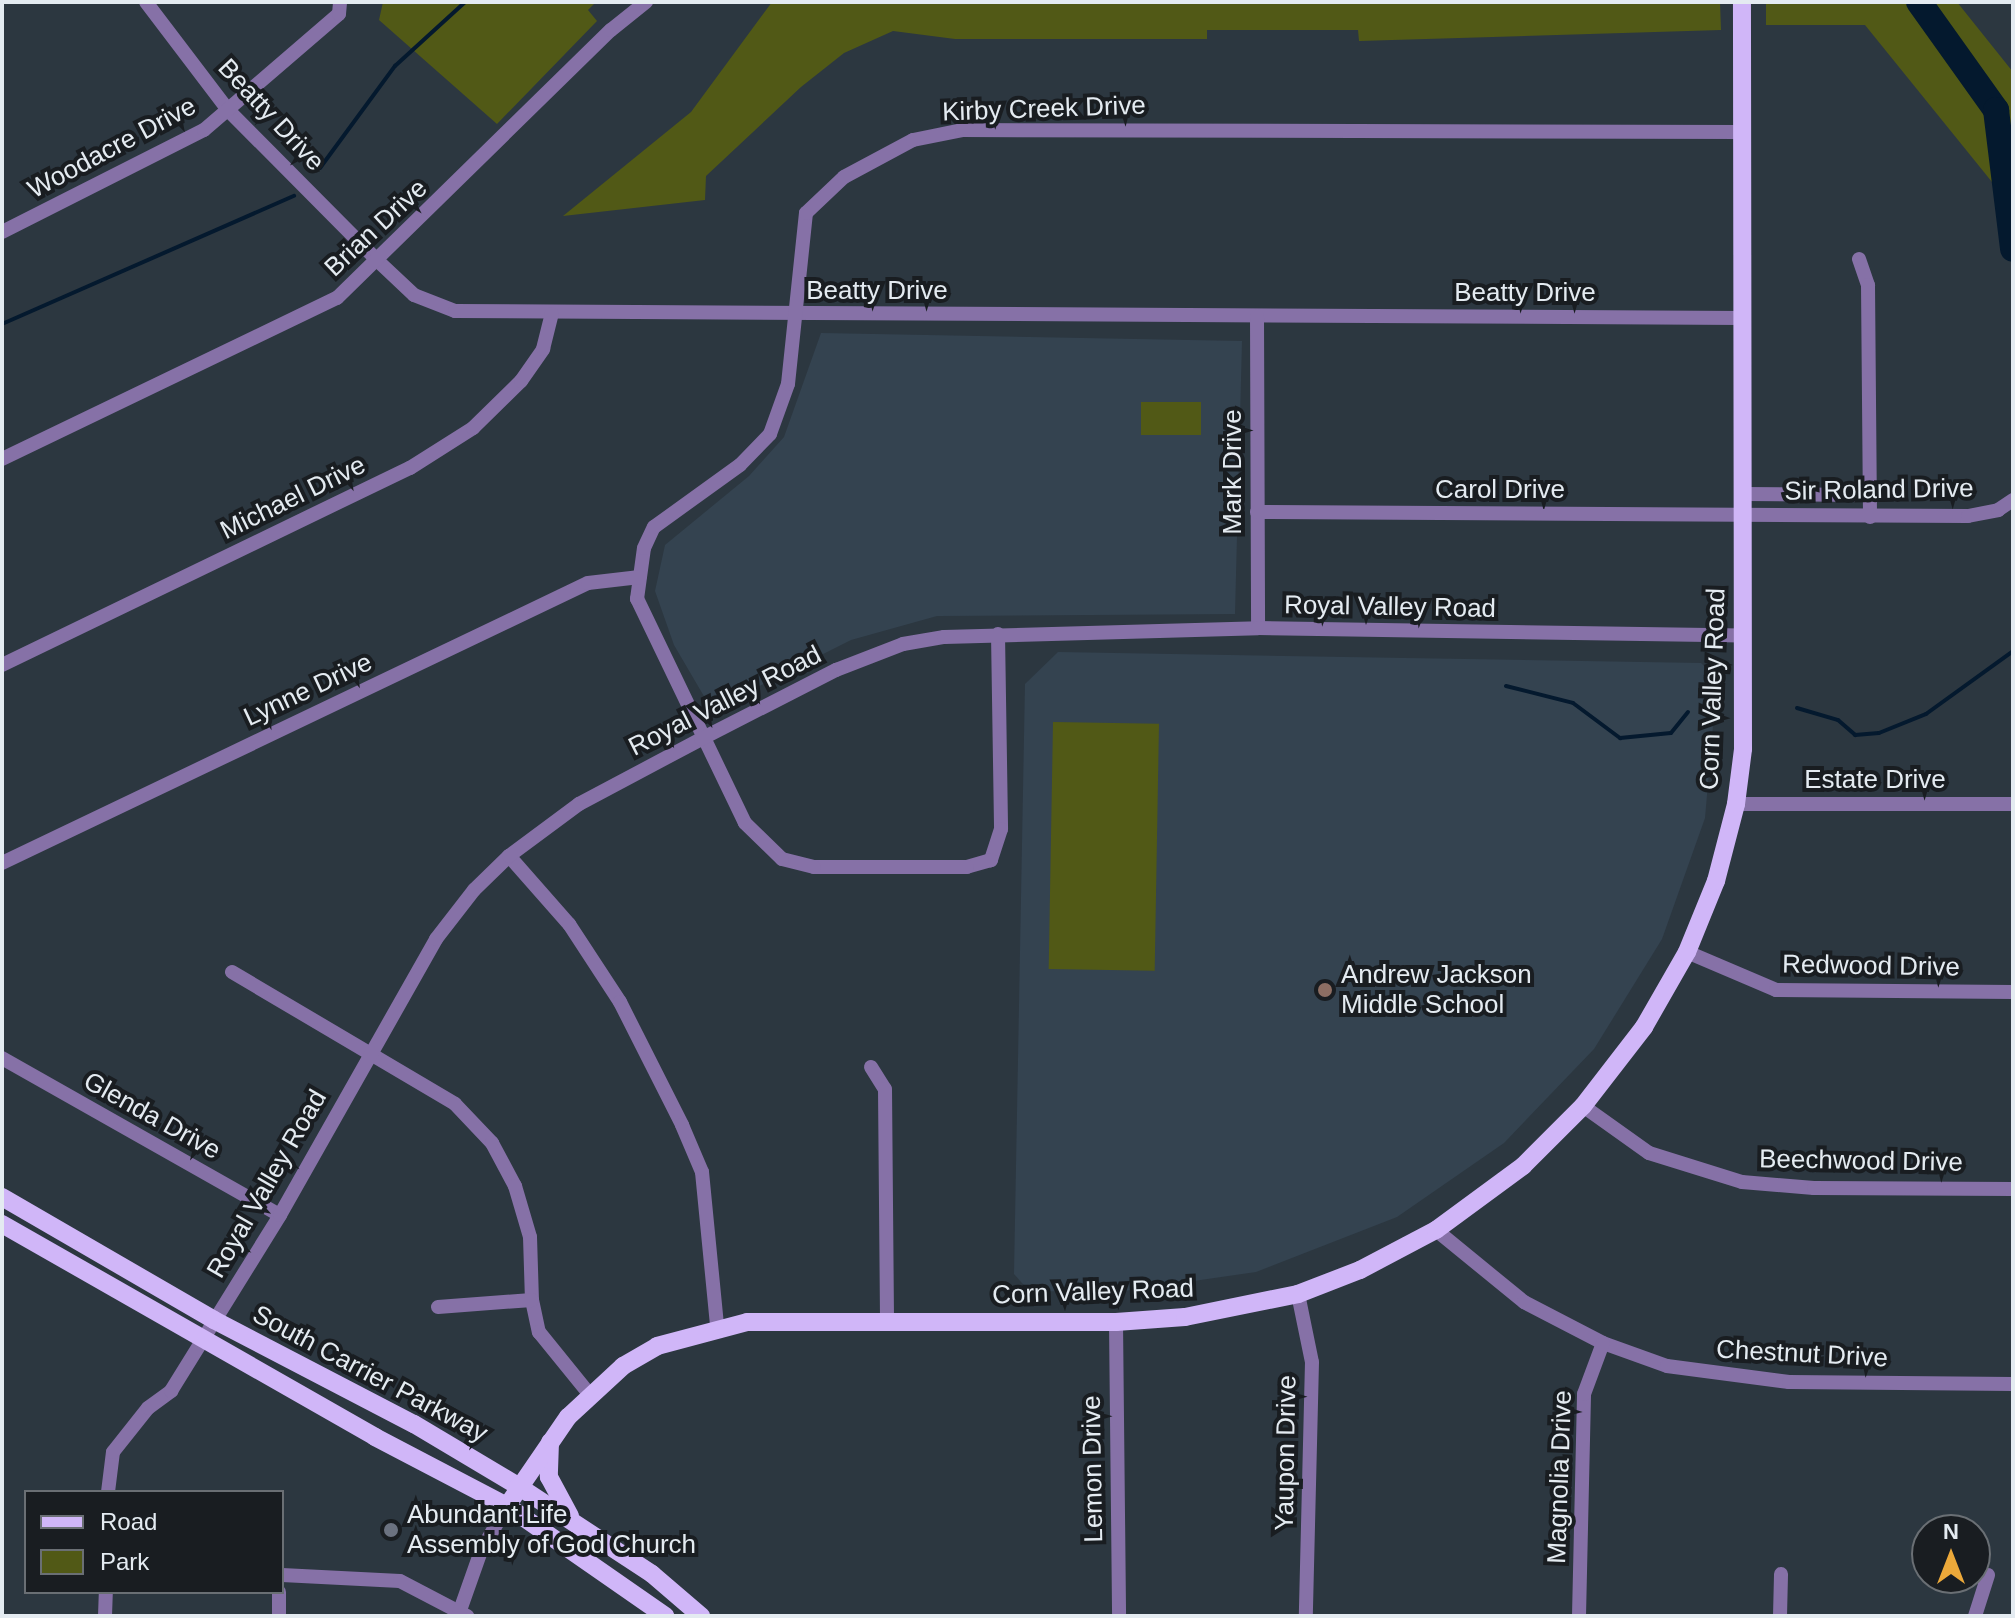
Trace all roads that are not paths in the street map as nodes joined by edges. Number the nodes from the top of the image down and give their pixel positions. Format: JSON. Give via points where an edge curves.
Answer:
{"nodes":[{"id":1,"x":146,"y":2,"type":"edge"},
{"id":2,"x":340,"y":2,"type":"edge"},
{"id":3,"x":646,"y":2,"type":"edge"},
{"id":4,"x":1742,"y":2,"type":"edge"},
{"id":5,"x":228,"y":110,"type":"junction"},
{"id":6,"x":1742,"y":132,"type":"junction"},
{"id":7,"x":2,"y":232,"type":"edge"},
{"id":8,"x":1859,"y":259,"type":"dead end"},
{"id":9,"x":379,"y":262,"type":"junction"},
{"id":10,"x":552,"y":314,"type":"junction"},
{"id":11,"x":799,"y":315,"type":"junction"},
{"id":12,"x":1257,"y":316,"type":"junction"},
{"id":13,"x":1742,"y":318,"type":"junction"},
{"id":14,"x":2,"y":459,"type":"edge"},
{"id":15,"x":1744,"y":494,"type":"junction"},
{"id":16,"x":1870,"y":495,"type":"junction"},
{"id":17,"x":2013,"y":500,"type":"edge"},
{"id":18,"x":1257,"y":512,"type":"junction"},
{"id":19,"x":1743,"y":516,"type":"junction"},
{"id":20,"x":1870,"y":517,"type":"junction"},
{"id":21,"x":640,"y":577,"type":"junction"},
{"id":22,"x":1258,"y":628,"type":"junction"},
{"id":23,"x":998,"y":634,"type":"junction"},
{"id":24,"x":1742,"y":636,"type":"junction"},
{"id":25,"x":2,"y":665,"type":"edge"},
{"id":26,"x":701,"y":739,"type":"junction"},
{"id":27,"x":1736,"y":804,"type":"junction"},
{"id":28,"x":2013,"y":804,"type":"edge"},
{"id":29,"x":509,"y":856,"type":"junction"},
{"id":30,"x":2,"y":863,"type":"edge"},
{"id":31,"x":1687,"y":952,"type":"junction"},
{"id":32,"x":232,"y":972,"type":"dead end"},
{"id":33,"x":2013,"y":992,"type":"edge"},
{"id":34,"x":371,"y":1052,"type":"junction"},
{"id":35,"x":2,"y":1058,"type":"edge"},
{"id":36,"x":871,"y":1067,"type":"dead end"},
{"id":37,"x":1583,"y":1106,"type":"junction"},
{"id":38,"x":2013,"y":1189,"type":"edge"},
{"id":39,"x":2,"y":1197,"type":"edge"},
{"id":40,"x":280,"y":1215,"type":"junction"},
{"id":41,"x":2,"y":1224,"type":"edge"},
{"id":42,"x":1436,"y":1230,"type":"junction"},
{"id":43,"x":1298,"y":1294,"type":"junction"},
{"id":44,"x":532,"y":1300,"type":"junction"},
{"id":45,"x":438,"y":1307,"type":"dead end"},
{"id":46,"x":214,"y":1320,"type":"junction"},
{"id":47,"x":887,"y":1322,"type":"junction"},
{"id":48,"x":1116,"y":1322,"type":"junction"},
{"id":49,"x":717,"y":1326,"type":"junction"},
{"id":50,"x":204,"y":1337,"type":"junction"},
{"id":51,"x":1603,"y":1343,"type":"junction"},
{"id":52,"x":2013,"y":1384,"type":"edge"},
{"id":53,"x":590,"y":1395,"type":"junction"},
{"id":54,"x":550,"y":1442,"type":"junction"},
{"id":55,"x":518,"y":1486,"type":"junction"},
{"id":56,"x":108,"y":1490,"type":"edge"},
{"id":57,"x":507,"y":1506,"type":"junction"},
{"id":58,"x":576,"y":1525,"type":"junction"},
{"id":59,"x":1781,"y":1574,"type":"dead end"},
{"id":60,"x":284,"y":1575,"type":"edge"},
{"id":61,"x":106,"y":1594,"type":"edge"},
{"id":62,"x":279,"y":1594,"type":"edge"},
{"id":63,"x":1982,"y":1594,"type":"edge"},
{"id":64,"x":461,"y":1614,"type":"edge"},
{"id":65,"x":105,"y":1616,"type":"edge"},
{"id":66,"x":279,"y":1616,"type":"edge"},
{"id":67,"x":665,"y":1616,"type":"edge"},
{"id":68,"x":701,"y":1616,"type":"edge"},
{"id":69,"x":1119,"y":1616,"type":"edge"},
{"id":70,"x":1306,"y":1616,"type":"edge"},
{"id":71,"x":1579,"y":1616,"type":"edge"},
{"id":72,"x":1780,"y":1616,"type":"edge"},
{"id":73,"x":1975,"y":1616,"type":"edge"}],
"edges":[{"from":1,"to":5,"type":"street","name":"Beatty Drive"},
{"from":2,"to":5,"type":"street","name":"Woodacre Drive","via":[[339,14]]},
{"from":3,"to":9,"type":"street","name":"Brian Drive","via":[[611,30]]},
{"from":4,"to":6,"type":"main road","name":"Corn Valley Road"},
{"from":5,"to":7,"type":"street","name":"Woodacre Drive","via":[[171,150]]},
{"from":5,"to":9,"type":"street","name":"Beatty Drive"},
{"from":6,"to":11,"type":"street","name":"Kirby Creek Drive","via":[[948,132],[877,156],[823,193],[806,213],[799,237]]},
{"from":6,"to":13,"type":"main road","name":"Corn Valley Road"},
{"from":8,"to":16,"type":"street","via":[[1868,285]]},
{"from":9,"to":10,"type":"street","name":"Beatty Drive","via":[[414,295],[455,311]]},
{"from":9,"to":14,"type":"street","name":"Brian Drive","via":[[337,298]]},
{"from":10,"to":11,"type":"street","name":"Beatty Drive"},
{"from":10,"to":25,"type":"street","name":"Michael Drive","via":[[543,349],[521,381],[460,436],[410,468]]},
{"from":11,"to":12,"type":"street","name":"Beatty Drive"},
{"from":11,"to":21,"type":"street","name":"Kirby Creek Drive","via":[[788,384],[770,434],[740,465],[654,527]]},
{"from":12,"to":13,"type":"street","name":"Beatty Drive"},
{"from":12,"to":18,"type":"street","name":"Mark Drive"},
{"from":13,"to":15,"type":"main road","name":"Corn Valley Road"},
{"from":15,"to":16,"type":"street","name":"Sir Roland Drive"},
{"from":15,"to":19,"type":"main road","name":"Corn Valley Road"},
{"from":16,"to":20,"type":"street"},
{"from":17,"to":20,"type":"street","name":"Sir Roland Drive","via":[[1998,510],[1968,516]]},
{"from":18,"to":19,"type":"street","name":"Carol Drive"},
{"from":18,"to":22,"type":"street","name":"Mark Drive"},
{"from":19,"to":20,"type":"street","name":"Sir Roland Drive"},
{"from":19,"to":24,"type":"main road","name":"Corn Valley Road"},
{"from":21,"to":26,"type":"street","name":"Kirby Creek Drive","via":[[641,610]]},
{"from":21,"to":30,"type":"street","name":"Lynne Drive","via":[[588,583]]},
{"from":22,"to":23,"type":"street","name":"Royal Valley Road"},
{"from":22,"to":24,"type":"street","name":"Royal Valley Road"},
{"from":23,"to":26,"type":"street","name":"Royal Valley Road","via":[[903,644],[836,670]]},
{"from":23,"to":26,"type":"street","name":"Kirby Creek Drive","via":[[1001,829],[991,860],[967,867],[847,868],[782,859],[745,823]]},
{"from":24,"to":27,"type":"main road","name":"Corn Valley Road","via":[[1743,749]]},
{"from":26,"to":29,"type":"street","name":"Royal Valley Road","via":[[579,804]]},
{"from":27,"to":28,"type":"street","name":"Estate Drive"},
{"from":27,"to":31,"type":"main road","name":"Corn Valley Road","via":[[1716,881]]},
{"from":29,"to":34,"type":"street","name":"Royal Valley Road","via":[[436,939]]},
{"from":29,"to":49,"type":"street","via":[[569,924],[620,1002],[682,1125],[702,1172]]},
{"from":31,"to":33,"type":"street","name":"Redwood Drive","via":[[1776,990]]},
{"from":31,"to":37,"type":"main road","name":"Corn Valley Road","via":[[1644,1027]]},
{"from":32,"to":34,"type":"street"},
{"from":34,"to":40,"type":"street","name":"Royal Valley Road"},
{"from":34,"to":44,"type":"street","via":[[455,1104],[492,1143],[515,1186],[530,1237]]},
{"from":35,"to":40,"type":"street","name":"Glenda Drive"},
{"from":36,"to":47,"type":"street","via":[[885,1089]]},
{"from":37,"to":38,"type":"street","name":"Beechwood Drive","via":[[1649,1153],[1742,1182],[1814,1188]]},
{"from":37,"to":42,"type":"main road","name":"Corn Valley Road","via":[[1523,1166]]},
{"from":39,"to":46,"type":"main road","name":"South Carrier Parkway"},
{"from":40,"to":46,"type":"street","name":"Royal Valley Road"},
{"from":41,"to":50,"type":"main road","name":"South Carrier Parkway"},
{"from":42,"to":43,"type":"main road","name":"Corn Valley Road","via":[[1360,1270]]},
{"from":42,"to":51,"type":"street","name":"Chestnut Drive","via":[[1524,1302]]},
{"from":43,"to":48,"type":"main road","name":"Corn Valley Road","via":[[1185,1317]]},
{"from":43,"to":70,"type":"street","name":"Yaupon Drive","via":[[1312,1362]]},
{"from":44,"to":45,"type":"street"},
{"from":44,"to":53,"type":"street","via":[[539,1332]]},
{"from":46,"to":50,"type":"street","name":"Royal Valley Road"},
{"from":46,"to":55,"type":"main road","name":"South Carrier Parkway","via":[[414,1424]]},
{"from":47,"to":48,"type":"main road","name":"Corn Valley Road"},
{"from":47,"to":49,"type":"main road","name":"Corn Valley Road"},
{"from":48,"to":69,"type":"street","name":"Lemon Drive"},
{"from":49,"to":53,"type":"main road","name":"Corn Valley Road","via":[[657,1346]]},
{"from":50,"to":56,"type":"street","name":"Royal Valley Road","via":[[171,1391],[148,1408],[113,1452]]},
{"from":50,"to":57,"type":"main road","name":"South Carrier Parkway","via":[[375,1437]]},
{"from":51,"to":52,"type":"street","name":"Chestnut Drive","via":[[1667,1366],[1735,1378]]},
{"from":51,"to":71,"type":"street","name":"Magnolia Drive","via":[[1584,1394]]},
{"from":53,"to":54,"type":"main road","name":"Corn Valley Road"},
{"from":54,"to":55,"type":"main road","name":"Corn Valley Road"},
{"from":54,"to":58,"type":"main road","via":[[549,1477]]},
{"from":55,"to":57,"type":"main road","name":"Corn Valley Road"},
{"from":55,"to":58,"type":"main road","name":"South Carrier Parkway"},
{"from":57,"to":64,"type":"street","name":"Corn Valley Road","via":[[481,1551]]},
{"from":57,"to":67,"type":"main road","name":"South Carrier Parkway"},
{"from":58,"to":68,"type":"main road","name":"South Carrier Parkway","via":[[652,1574]]},
{"from":59,"to":72,"type":"street"},
{"from":60,"to":64,"type":"street","via":[[400,1581]]},
{"from":61,"to":65,"type":"street"},
{"from":62,"to":66,"type":"street"},
{"from":63,"to":73,"type":"street"}]}
